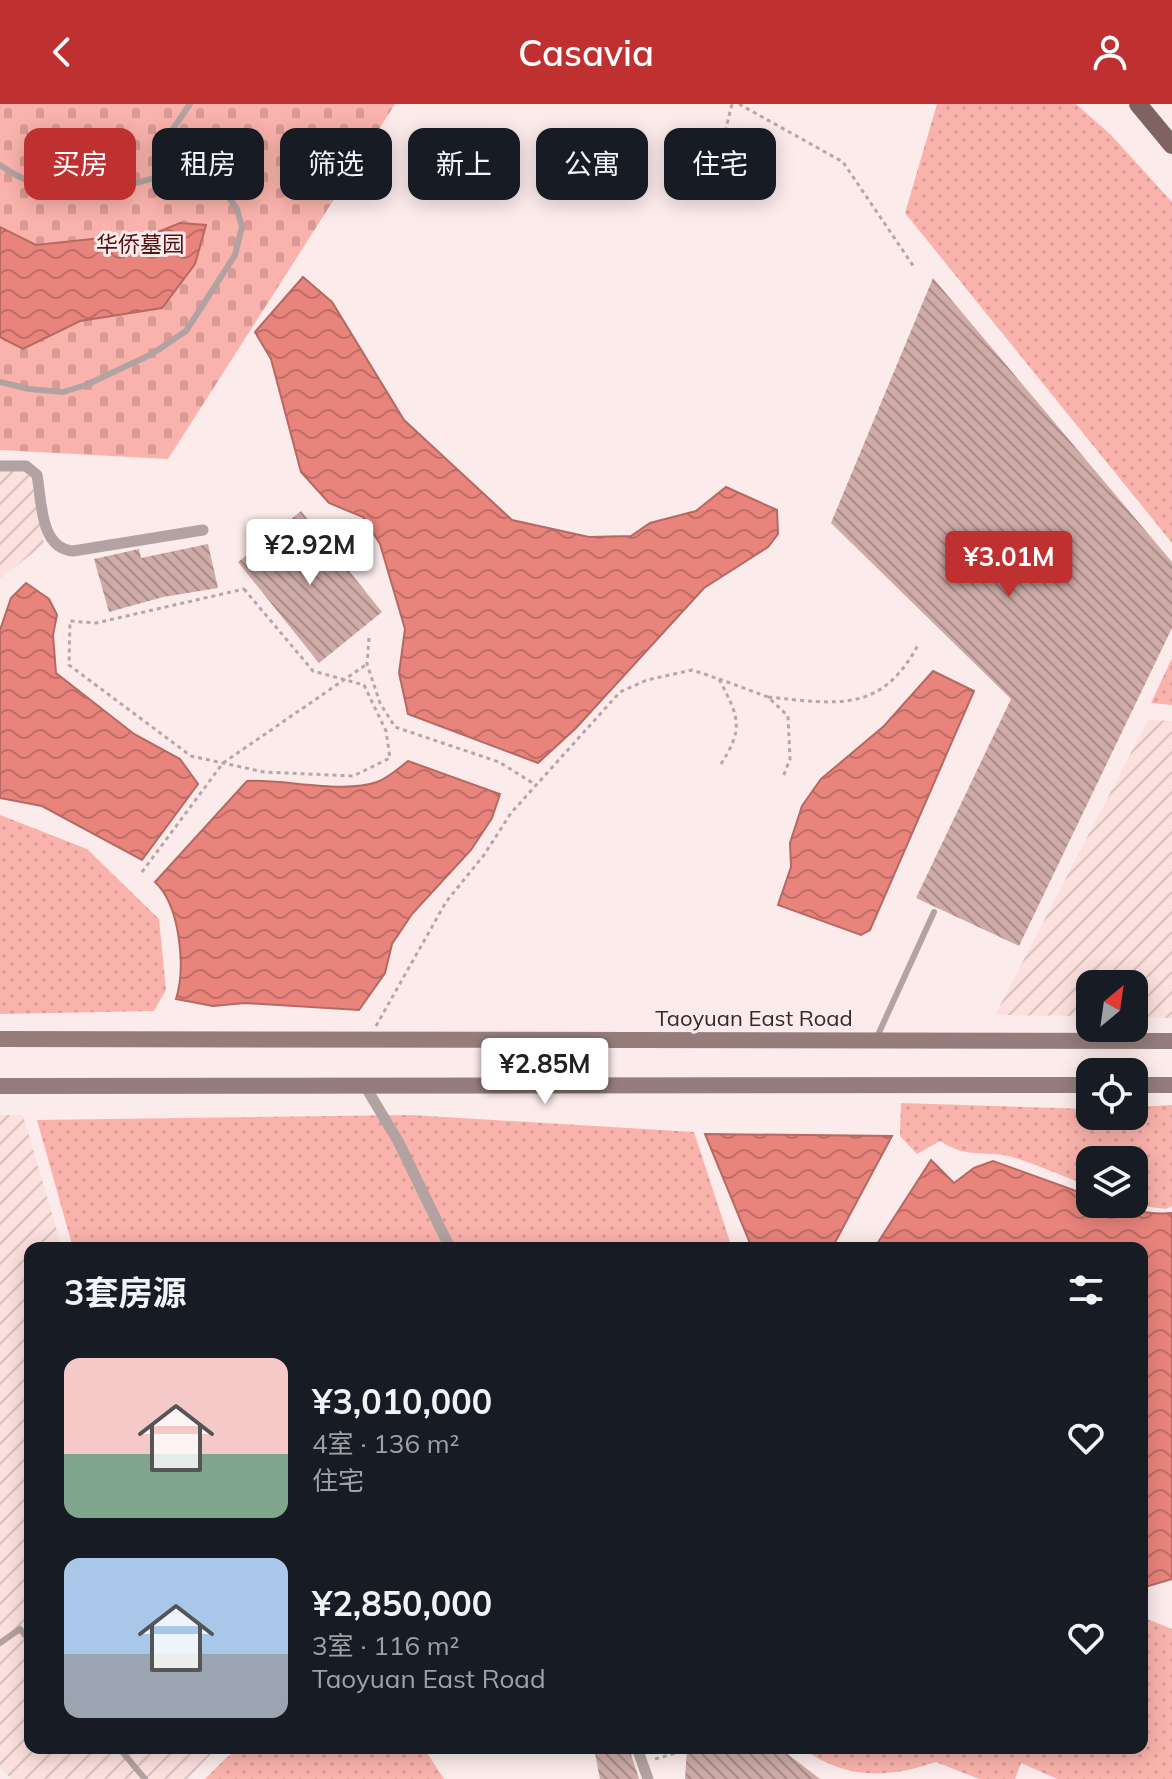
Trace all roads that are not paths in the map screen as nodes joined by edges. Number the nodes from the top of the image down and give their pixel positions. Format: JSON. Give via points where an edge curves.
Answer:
{"nodes":[{"id":1,"x":190,"y":104,"type":"edge"},
{"id":2,"x":1138,"y":104,"type":"edge"},
{"id":3,"x":174,"y":128,"type":"edge"},
{"id":4,"x":1172,"y":145,"type":"edge"},
{"id":5,"x":0,"y":165,"type":"edge"},
{"id":6,"x":152,"y":179,"type":"edge"},
{"id":7,"x":231,"y":200,"type":"edge"},
{"id":8,"x":0,"y":382,"type":"edge"},
{"id":9,"x":0,"y":466,"type":"edge"},
{"id":10,"x":203,"y":530,"type":"dead end"},
{"id":11,"x":934,"y":912,"type":"dead end"},
{"id":12,"x":0,"y":1039,"type":"edge"},
{"id":13,"x":876,"y":1041,"type":"junction"},
{"id":14,"x":1172,"y":1041,"type":"edge"},
{"id":15,"x":1076,"y":1085,"type":"edge"},
{"id":16,"x":1148,"y":1085,"type":"edge"},
{"id":17,"x":1172,"y":1085,"type":"edge"},
{"id":18,"x":0,"y":1086,"type":"edge"},
{"id":19,"x":365,"y":1086,"type":"junction"},
{"id":20,"x":447,"y":1242,"type":"edge"},
{"id":21,"x":24,"y":1634,"type":"edge"},
{"id":22,"x":0,"y":1643,"type":"edge"},
{"id":23,"x":124,"y":1754,"type":"edge"},
{"id":24,"x":640,"y":1754,"type":"edge"},
{"id":25,"x":145,"y":1779,"type":"edge"},
{"id":26,"x":648,"y":1779,"type":"edge"}],
"edges":[{"from":1,"to":3,"type":"lane"},
{"from":2,"to":4,"type":"main road"},
{"from":5,"to":6,"type":"lane","via":[[50,189],[82,193]]},
{"from":7,"to":8,"type":"lane","via":[[242,227],[235,255],[186,331],[152,354],[75,389],[29,389]]},
{"from":9,"to":10,"type":"street","via":[[26,466],[37,475],[50,540],[59,550]]},
{"from":11,"to":13,"type":"lane"},
{"from":12,"to":13,"type":"main road","name":"Taoyuan East Road"},
{"from":13,"to":14,"type":"main road","name":"Taoyuan East Road"},
{"from":15,"to":19,"type":"main road"},
{"from":16,"to":17,"type":"main road"},
{"from":18,"to":19,"type":"main road"},
{"from":19,"to":20,"type":"street"},
{"from":21,"to":22,"type":"lane","via":[[20,1629]]},
{"from":23,"to":25,"type":"lane"},
{"from":24,"to":26,"type":"street"}]}
